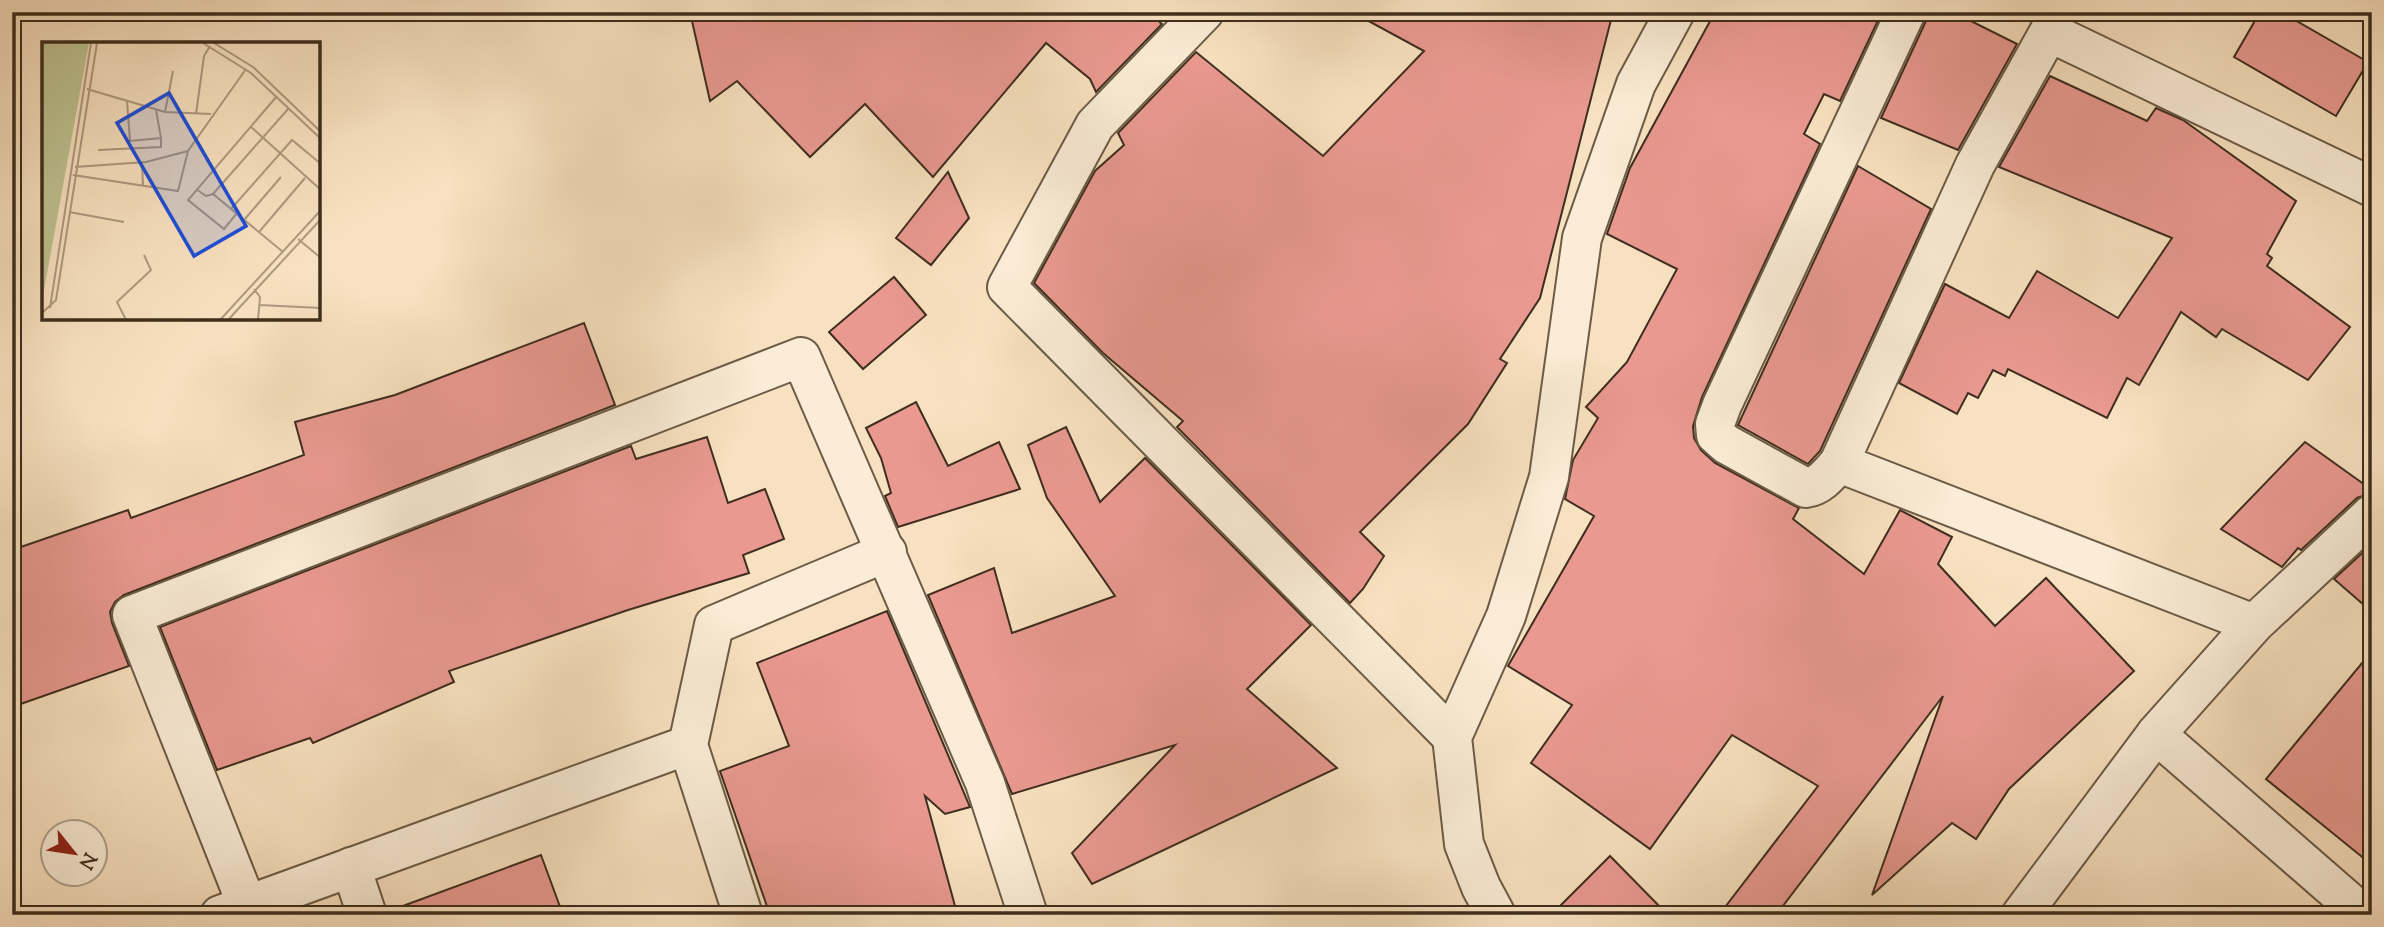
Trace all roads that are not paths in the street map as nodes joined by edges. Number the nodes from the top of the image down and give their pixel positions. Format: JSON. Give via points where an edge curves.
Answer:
{"nodes":[{"id":1,"x":1204,"y":12,"type":"edge"},
{"id":2,"x":1906,"y":12,"type":"edge"},
{"id":3,"x":1662,"y":16,"type":"edge"},
{"id":4,"x":2372,"y":187,"type":"edge"},
{"id":5,"x":1839,"y":463,"type":"junction"},
{"id":6,"x":2372,"y":514,"type":"edge"},
{"id":7,"x":887,"y":552,"type":"junction"},
{"id":8,"x":2254,"y":624,"type":"junction"},
{"id":9,"x":2156,"y":734,"type":"junction"},
{"id":10,"x":1452,"y":737,"type":"junction"},
{"id":11,"x":688,"y":745,"type":"junction"},
{"id":12,"x":351,"y":867,"type":"junction"},
{"id":13,"x":233,"y":910,"type":"edge"},
{"id":14,"x":367,"y":915,"type":"edge"},
{"id":15,"x":743,"y":915,"type":"edge"},
{"id":16,"x":1028,"y":915,"type":"edge"},
{"id":17,"x":1496,"y":915,"type":"edge"},
{"id":18,"x":2021,"y":915,"type":"edge"},
{"id":19,"x":2364,"y":915,"type":"edge"}],
"edges":[{"from":1,"to":10,"type":"street","via":[[1095,125],[1007,287]]},
{"from":2,"to":5,"type":"street","via":[[1715,424],[1716,435],[1726,444],[1806,488],[1821,482]]},
{"from":3,"to":10,"type":"street","via":[[1583,238],[1549,477],[1506,617]]},
{"from":4,"to":5,"type":"street","via":[[2049,32],[1975,165]]},
{"from":5,"to":8,"type":"street"},
{"from":6,"to":8,"type":"street"},
{"from":7,"to":11,"type":"street","via":[[715,625]]},
{"from":7,"to":13,"type":"street","via":[[801,357],[132,615]]},
{"from":7,"to":16,"type":"street","via":[[985,783]]},
{"from":8,"to":9,"type":"street"},
{"from":9,"to":18,"type":"street"},
{"from":9,"to":19,"type":"street"},
{"from":10,"to":17,"type":"street","via":[[1464,845]]},
{"from":11,"to":12,"type":"street"},
{"from":11,"to":15,"type":"street"},
{"from":12,"to":13,"type":"street"},
{"from":12,"to":14,"type":"street"}]}
